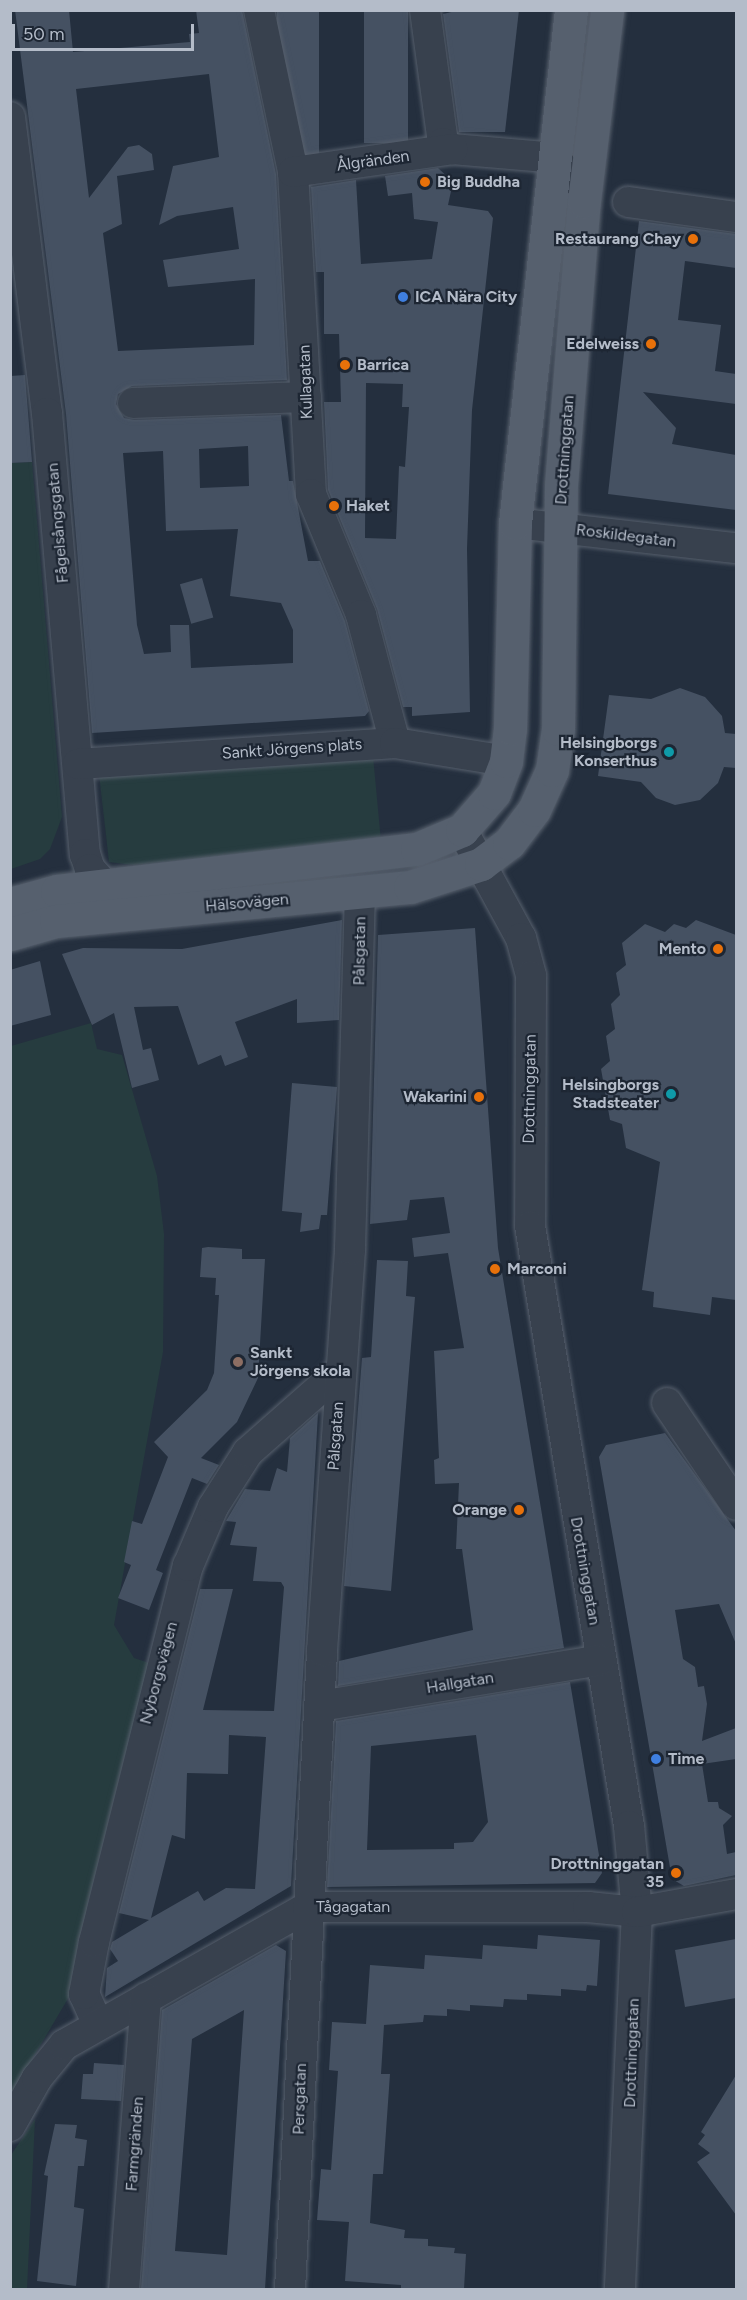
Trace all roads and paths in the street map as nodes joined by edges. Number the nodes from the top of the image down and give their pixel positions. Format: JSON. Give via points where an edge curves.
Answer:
{"nodes":[{"id":1,"x":259,"y":10,"type":"edge"},
{"id":2,"x":425,"y":10,"type":"edge"},
{"id":3,"x":571,"y":10,"type":"edge"},
{"id":4,"x":607,"y":10,"type":"edge"},
{"id":5,"x":10,"y":117,"type":"edge"},
{"id":6,"x":452,"y":149,"type":"junction"},
{"id":7,"x":556,"y":158,"type":"junction"},
{"id":8,"x":293,"y":172,"type":"junction"},
{"id":9,"x":584,"y":201,"type":"junction"},
{"id":10,"x":628,"y":202,"type":"dead end"},
{"id":11,"x":736,"y":217,"type":"edge"},
{"id":12,"x":306,"y":397,"type":"junction"},
{"id":13,"x":134,"y":403,"type":"dead end"},
{"id":14,"x":515,"y":523,"type":"junction"},
{"id":15,"x":561,"y":529,"type":"junction"},
{"id":16,"x":736,"y":548,"type":"edge"},
{"id":17,"x":395,"y":743,"type":"junction"},
{"id":18,"x":506,"y":761,"type":"junction"},
{"id":19,"x":78,"y":764,"type":"junction"},
{"id":20,"x":462,"y":830,"type":"junction"},
{"id":21,"x":481,"y":864,"type":"junction"},
{"id":22,"x":104,"y":885,"type":"junction"},
{"id":23,"x":360,"y":892,"type":"junction"},
{"id":24,"x":10,"y":904,"type":"edge"},
{"id":25,"x":131,"y":914,"type":"junction"},
{"id":26,"x":10,"y":934,"type":"edge"},
{"id":27,"x":340,"y":1371,"type":"junction"},
{"id":28,"x":667,"y":1403,"type":"dead end"},
{"id":29,"x":736,"y":1505,"type":"edge"},
{"id":30,"x":600,"y":1660,"type":"junction"},
{"id":31,"x":320,"y":1706,"type":"junction"},
{"id":32,"x":736,"y":1894,"type":"edge"},
{"id":33,"x":308,"y":1907,"type":"junction"},
{"id":34,"x":636,"y":1912,"type":"junction"},
{"id":35,"x":146,"y":1998,"type":"junction"},
{"id":36,"x":98,"y":2025,"type":"junction"},
{"id":37,"x":10,"y":2126,"type":"edge"},
{"id":38,"x":124,"y":2289,"type":"edge"},
{"id":39,"x":290,"y":2289,"type":"edge"},
{"id":40,"x":620,"y":2289,"type":"edge"}],
"edges":[{"from":1,"to":8,"type":"street","name":"Kullagatan"},
{"from":2,"to":6,"type":"street","via":[[440,132]]},
{"from":3,"to":7,"type":"main road"},
{"from":4,"to":9,"type":"main road","name":"Drottninggatan"},
{"from":5,"to":19,"type":"street","name":"Fågelsångsgatan","via":[[48,424]]},
{"from":6,"to":7,"type":"street","name":"Ålgränden"},
{"from":6,"to":8,"type":"street","name":"Ålgränden"},
{"from":7,"to":9,"type":"street"},
{"from":7,"to":14,"type":"main road"},
{"from":8,"to":12,"type":"street","name":"Kullagatan","via":[[303,273]]},
{"from":9,"to":15,"type":"main road","name":"Drottninggatan"},
{"from":10,"to":11,"type":"street"},
{"from":12,"to":13,"type":"street"},
{"from":12,"to":17,"type":"street","name":"Kullagatan","via":[[311,494],[361,615]]},
{"from":14,"to":15,"type":"street","name":"Roskildegatan"},
{"from":14,"to":18,"type":"main road"},
{"from":15,"to":16,"type":"street","name":"Roskildegatan"},
{"from":15,"to":21,"type":"main road","name":"Drottninggatan","via":[[558,729],[552,770],[526,822],[501,851]]},
{"from":17,"to":18,"type":"street","name":"Sankt Jörgens plats"},
{"from":17,"to":19,"type":"street","name":"Sankt Jörgens plats"},
{"from":18,"to":20,"type":"main road","via":[[494,793]]},
{"from":19,"to":22,"type":"street","name":"Fågelsångsgatan","via":[[87,863]]},
{"from":20,"to":21,"type":"street","name":"Drottninggatan"},
{"from":20,"to":22,"type":"main road","name":"Hälsovägen","via":[[435,844],[378,856]]},
{"from":21,"to":23,"type":"main road","name":"Hälsovägen","via":[[426,883]]},
{"from":21,"to":30,"type":"street","name":"Drottninggatan","via":[[521,938],[531,976],[530,1226]]},
{"from":22,"to":24,"type":"main road","name":"Hälsovägen"},
{"from":22,"to":25,"type":"street","name":"Fågelsångsgatan"},
{"from":23,"to":25,"type":"main road","name":"Hälsovägen"},
{"from":23,"to":27,"type":"street","name":"Pålsgatan","via":[[358,1071]]},
{"from":25,"to":26,"type":"main road","name":"Hälsovägen","via":[[56,921]]},
{"from":27,"to":31,"type":"street","name":"Pålsgatan"},
{"from":27,"to":36,"type":"street","name":"Nyborgsvägen","via":[[248,1452],[213,1507],[188,1566],[94,1942],[84,1994]]},
{"from":28,"to":29,"type":"street"},
{"from":30,"to":31,"type":"street","name":"Hallgatan"},
{"from":30,"to":34,"type":"street","name":"Drottninggatan","via":[[629,1826]]},
{"from":31,"to":33,"type":"street","name":"Pålsgatan"},
{"from":32,"to":34,"type":"street","name":"Tågagatan"},
{"from":33,"to":34,"type":"street","name":"Tågagatan","via":[[588,1907]]},
{"from":33,"to":35,"type":"street","name":"Tågagatan"},
{"from":33,"to":39,"type":"street","name":"Persgatan"},
{"from":34,"to":40,"type":"street","name":"Drottninggatan"},
{"from":35,"to":36,"type":"street","name":"Tågagatan"},
{"from":35,"to":38,"type":"street","name":"Farmgränden"},
{"from":36,"to":37,"type":"street","name":"Tågagatan","via":[[50,2059]]}]}
